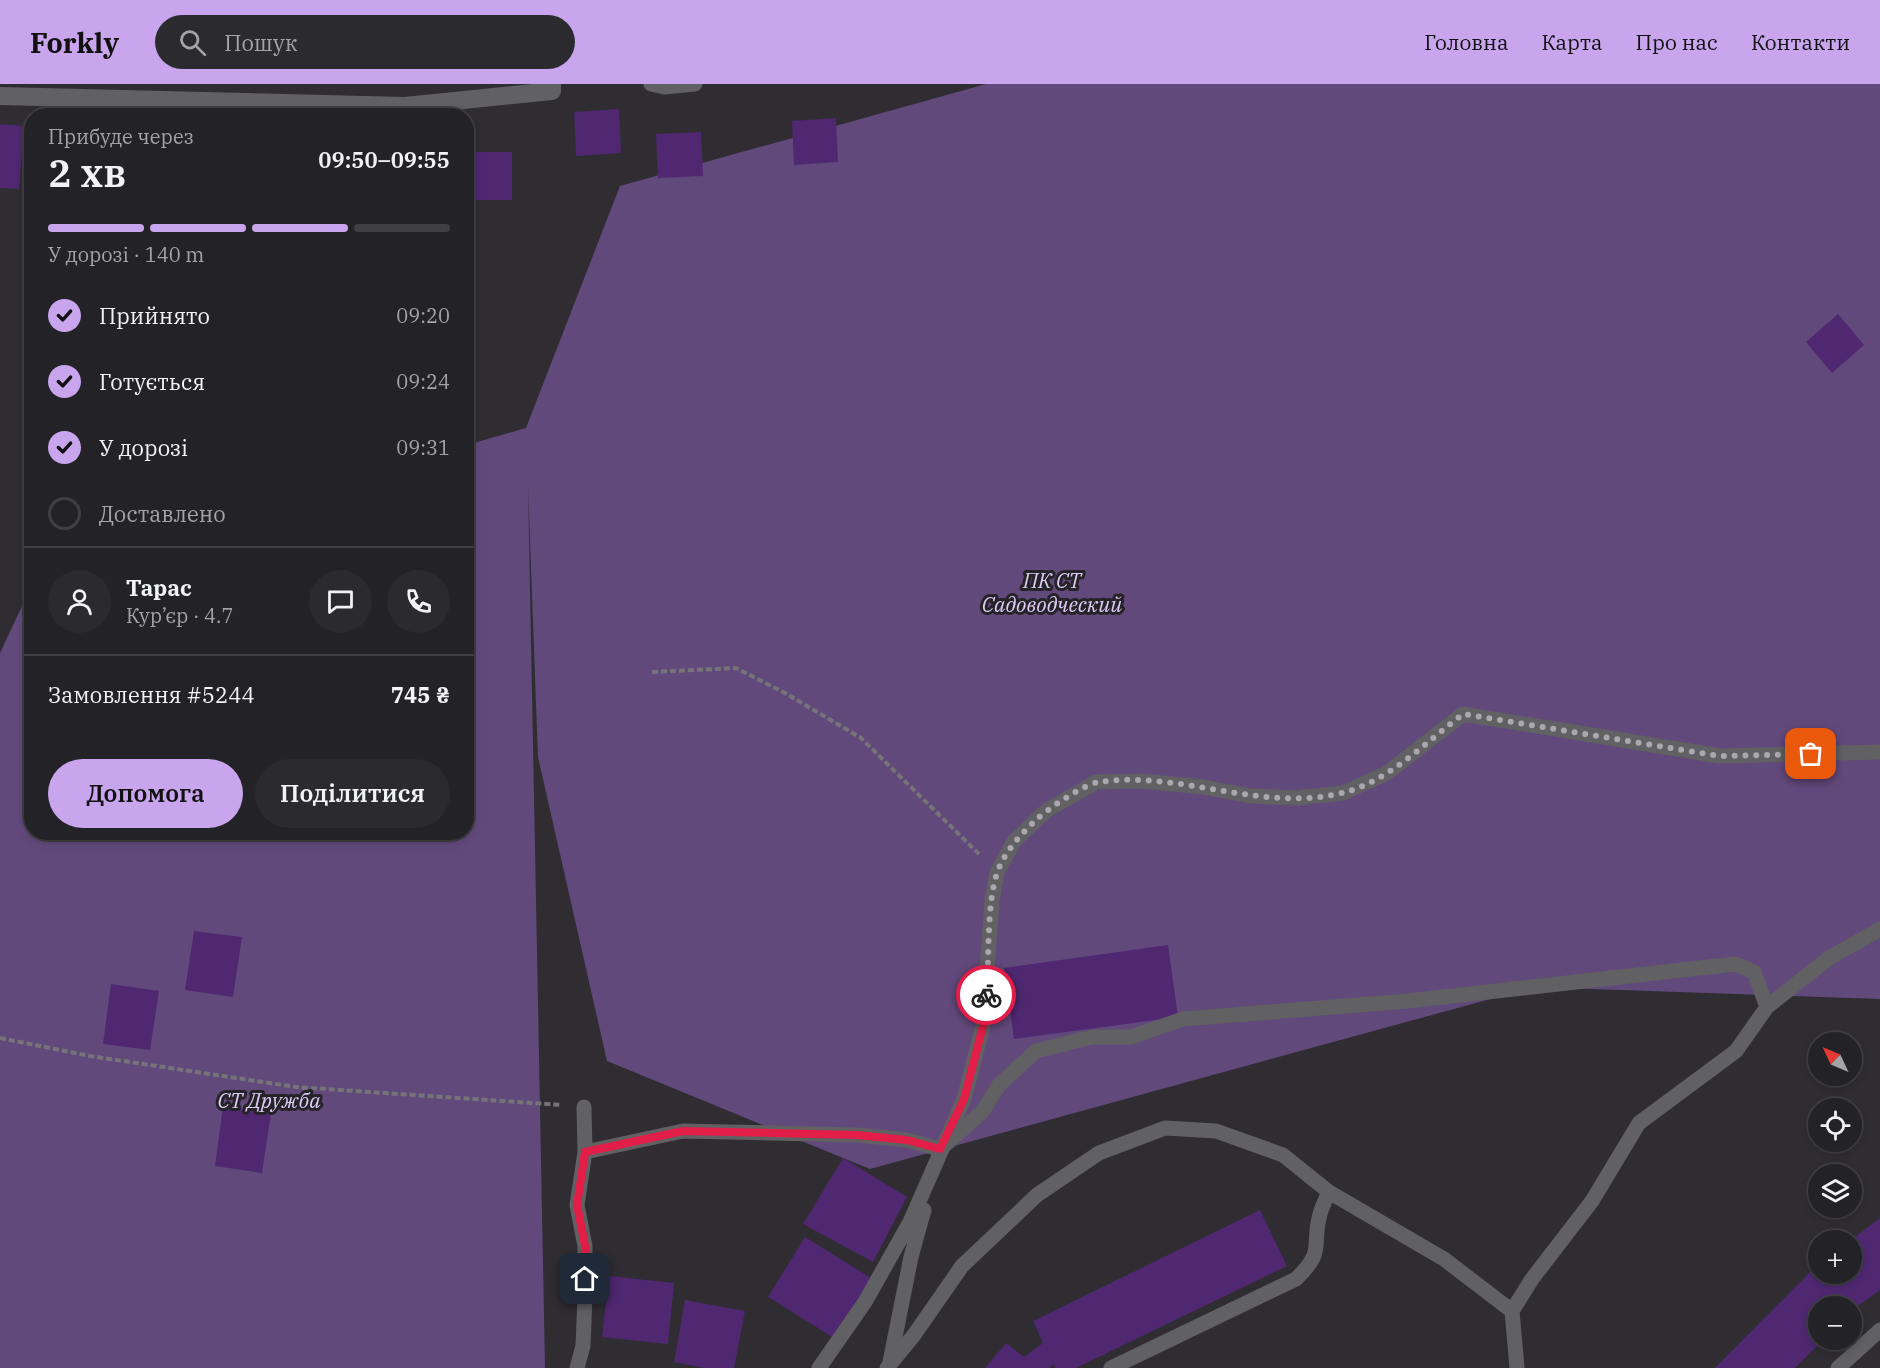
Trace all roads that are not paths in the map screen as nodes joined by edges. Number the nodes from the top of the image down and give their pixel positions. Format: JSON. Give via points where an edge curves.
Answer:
{"nodes":[{"id":1,"x":651,"y":84,"type":"edge"},
{"id":2,"x":695,"y":84,"type":"edge"},
{"id":3,"x":552,"y":88,"type":"edge"},
{"id":4,"x":0,"y":96,"type":"edge"},
{"id":5,"x":1880,"y":752,"type":"edge"},
{"id":6,"x":1880,"y":929,"type":"edge"},
{"id":7,"x":1767,"y":1007,"type":"junction"},
{"id":8,"x":584,"y":1107,"type":"road end"},
{"id":9,"x":940,"y":1149,"type":"junction"},
{"id":10,"x":585,"y":1152,"type":"junction"},
{"id":11,"x":1329,"y":1192,"type":"junction"},
{"id":12,"x":1512,"y":1311,"type":"junction"},
{"id":13,"x":1880,"y":1330,"type":"edge"},
{"id":14,"x":888,"y":1366,"type":"edge"},
{"id":15,"x":577,"y":1368,"type":"edge"},
{"id":16,"x":819,"y":1368,"type":"edge"},
{"id":17,"x":1111,"y":1368,"type":"edge"},
{"id":18,"x":1517,"y":1368,"type":"edge"},
{"id":19,"x":1838,"y":1368,"type":"edge"}],
"edges":[{"from":1,"to":2,"type":"lane"},
{"from":3,"to":4,"type":"street","via":[[405,106]]},
{"from":5,"to":9,"type":"lane","via":[[1720,756],[1463,714],[1387,772],[1343,793],[1250,796],[1140,781],[1096,782],[1046,811],[1016,840],[997,872],[983,1026],[964,1099]]},
{"from":6,"to":7,"type":"lane","via":[[1829,958]]},
{"from":7,"to":9,"type":"lane","via":[[1754,972],[1735,964],[1408,1001],[1183,1019],[1131,1037],[1092,1037],[1036,1051],[999,1085],[982,1112]]},
{"from":7,"to":12,"type":"lane","via":[[1736,1051],[1639,1123],[1592,1201]]},
{"from":8,"to":10,"type":"lane"},
{"from":9,"to":10,"type":"lane","via":[[907,1140],[857,1135],[683,1131]]},
{"from":9,"to":14,"type":"lane","via":[[911,1257]]},
{"from":9,"to":16,"type":"lane","via":[[895,1250]]},
{"from":10,"to":15,"type":"lane","via":[[577,1205],[585,1246],[583,1346]]},
{"from":11,"to":12,"type":"lane","via":[[1444,1259]]},
{"from":11,"to":14,"type":"lane","via":[[1283,1155],[1216,1131],[1164,1128],[1099,1153],[1037,1196],[962,1266]]},
{"from":11,"to":17,"type":"lane","via":[[1319,1216],[1317,1248],[1310,1265],[1296,1279]]},
{"from":12,"to":18,"type":"lane"},
{"from":13,"to":19,"type":"lane"}]}
